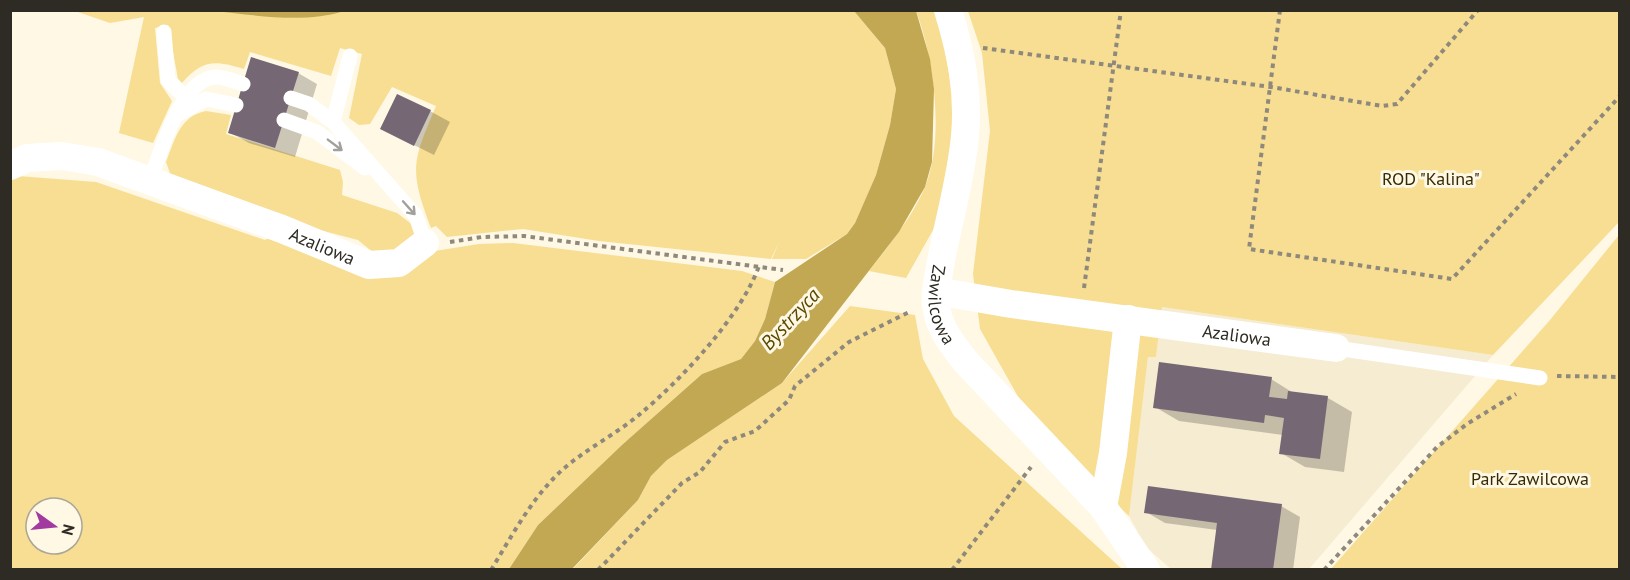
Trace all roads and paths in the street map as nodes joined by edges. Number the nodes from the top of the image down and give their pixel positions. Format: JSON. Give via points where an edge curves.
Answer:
{"nodes":[{"id":1,"x":948,"y":10,"type":"edge"},
{"id":2,"x":1121,"y":10,"type":"edge"},
{"id":3,"x":1280,"y":10,"type":"edge"},
{"id":4,"x":1478,"y":10,"type":"edge"},
{"id":5,"x":164,"y":32,"type":"dead end"},
{"id":6,"x":959,"y":45,"type":"junction"},
{"id":7,"x":350,"y":56,"type":"dead end"},
{"id":8,"x":1114,"y":65,"type":"junction"},
{"id":9,"x":243,"y":84,"type":"dead end"},
{"id":10,"x":1271,"y":87,"type":"junction"},
{"id":11,"x":1620,"y":96,"type":"edge"},
{"id":12,"x":186,"y":98,"type":"junction"},
{"id":13,"x":291,"y":98,"type":"dead end"},
{"id":14,"x":236,"y":105,"type":"dead end"},
{"id":15,"x":175,"y":117,"type":"junction"},
{"id":16,"x":284,"y":120,"type":"dead end"},
{"id":17,"x":333,"y":122,"type":"junction"},
{"id":18,"x":10,"y":166,"type":"edge"},
{"id":19,"x":150,"y":181,"type":"junction"},
{"id":20,"x":391,"y":188,"type":"junction"},
{"id":21,"x":425,"y":243,"type":"junction"},
{"id":22,"x":759,"y":266,"type":"junction"},
{"id":23,"x":783,"y":270,"type":"dead end"},
{"id":24,"x":936,"y":295,"type":"junction"},
{"id":25,"x":1080,"y":313,"type":"junction"},
{"id":26,"x":1128,"y":319,"type":"junction"},
{"id":27,"x":1336,"y":348,"type":"joint"},
{"id":28,"x":1620,"y":377,"type":"edge"},
{"id":29,"x":1540,"y":378,"type":"junction"},
{"id":30,"x":1046,"y":447,"type":"junction"},
{"id":31,"x":1102,"y":507,"type":"junction"},
{"id":32,"x":491,"y":570,"type":"edge"},
{"id":33,"x":598,"y":570,"type":"edge"},
{"id":34,"x":952,"y":570,"type":"edge"},
{"id":35,"x":1146,"y":570,"type":"edge"},
{"id":36,"x":1324,"y":570,"type":"edge"}],
"edges":[{"from":1,"to":6,"type":"street","name":"Zawilcowa"},
{"from":2,"to":8,"type":"path"},
{"from":3,"to":10,"type":"path"},
{"from":4,"to":10,"type":"path","via":[[1397,104],[1382,106]]},
{"from":5,"to":12,"type":"lane","via":[[168,80]]},
{"from":6,"to":8,"type":"path"},
{"from":6,"to":24,"type":"street","name":"Zawilcowa","via":[[965,88],[965,135]]},
{"from":7,"to":17,"type":"lane"},
{"from":8,"to":10,"type":"path"},
{"from":8,"to":25,"type":"path"},
{"from":9,"to":12,"type":"lane","via":[[214,77],[195,87]]},
{"from":10,"to":11,"type":"path","via":[[1249,249],[1452,279]]},
{"from":12,"to":15,"type":"lane"},
{"from":13,"to":17,"type":"lane","via":[[309,104]]},
{"from":14,"to":15,"type":"lane","via":[[206,99]]},
{"from":15,"to":19,"type":"lane"},
{"from":16,"to":20,"type":"lane","one_way":true,"via":[[317,132]]},
{"from":17,"to":20,"type":"lane"},
{"from":18,"to":19,"type":"street","name":"Azaliowa","via":[[27,158],[62,156],[98,162]]},
{"from":19,"to":21,"type":"street","name":"Azaliowa","via":[[369,265],[399,263]]},
{"from":20,"to":21,"type":"lane","one_way":true,"via":[[416,216]]},
{"from":21,"to":22,"type":"path","via":[[524,236]]},
{"from":22,"to":23,"type":"path"},
{"from":22,"to":32,"type":"path","via":[[735,311],[692,362],[640,414],[553,478]]},
{"from":24,"to":25,"type":"street","name":"Azaliowa"},
{"from":24,"to":30,"type":"street","name":"Zawilcowa","via":[[942,328],[952,345]]},
{"from":24,"to":33,"type":"path","via":[[849,342],[820,364],[755,431],[725,442],[700,472],[682,483]]},
{"from":25,"to":26,"type":"street","name":"Azaliowa"},
{"from":26,"to":27,"type":"street","name":"Azaliowa"},
{"from":26,"to":31,"type":"street","via":[[1113,453]]},
{"from":27,"to":29,"type":"lane","name":"Azaliowa"},
{"from":28,"to":29,"type":"path"},
{"from":29,"to":36,"type":"path","via":[[1437,447]]},
{"from":30,"to":31,"type":"street","name":"Zawilcowa"},
{"from":30,"to":34,"type":"path"},
{"from":31,"to":35,"type":"street","name":"Zawilcowa"}]}
